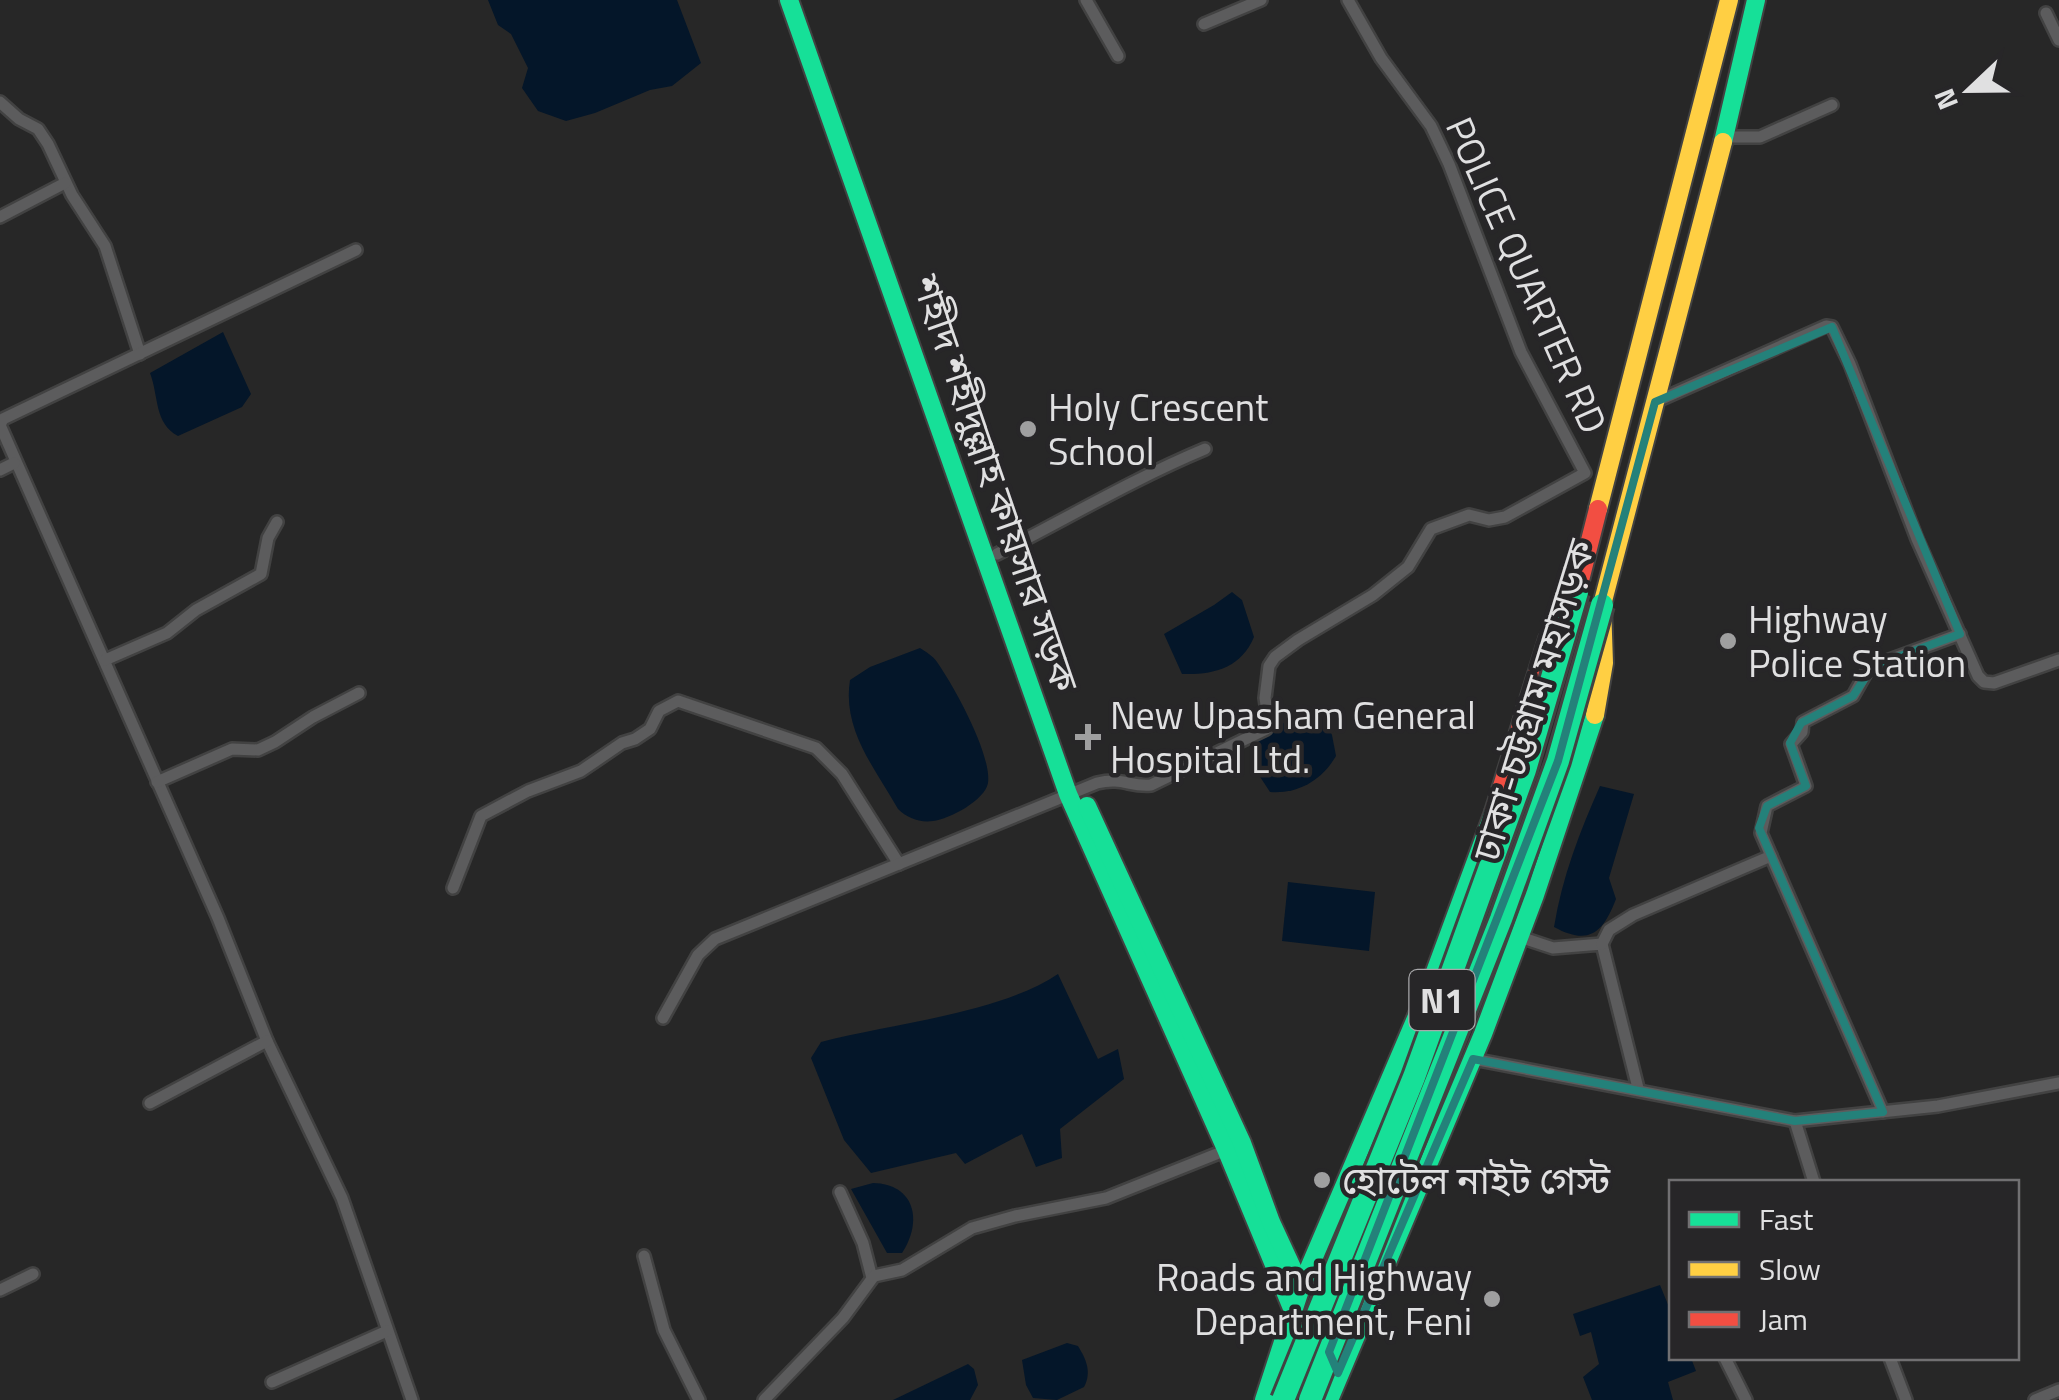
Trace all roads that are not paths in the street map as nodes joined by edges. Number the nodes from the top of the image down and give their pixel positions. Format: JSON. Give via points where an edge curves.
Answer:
{"nodes":[{"id":1,"x":788,"y":0,"type":"edge"},
{"id":2,"x":801,"y":0,"type":"edge"},
{"id":3,"x":1086,"y":0,"type":"edge"},
{"id":4,"x":1261,"y":0,"type":"edge"},
{"id":5,"x":1348,"y":0,"type":"edge"},
{"id":6,"x":1729,"y":0,"type":"edge"},
{"id":7,"x":1756,"y":0,"type":"edge"},
{"id":8,"x":2046,"y":14,"type":"dead end"},
{"id":9,"x":1204,"y":24,"type":"dead end"},
{"id":10,"x":2059,"y":40,"type":"edge"},
{"id":11,"x":1118,"y":56,"type":"dead end"},
{"id":12,"x":0,"y":102,"type":"edge"},
{"id":13,"x":1832,"y":105,"type":"dead end"},
{"id":14,"x":1724,"y":137,"type":"junction"},
{"id":15,"x":65,"y":183,"type":"junction"},
{"id":16,"x":0,"y":218,"type":"edge"},
{"id":17,"x":356,"y":250,"type":"dead end"},
{"id":18,"x":140,"y":354,"type":"junction"},
{"id":19,"x":1655,"y":402,"type":"junction"},
{"id":20,"x":1205,"y":449,"type":"dead end"},
{"id":21,"x":14,"y":463,"type":"junction"},
{"id":22,"x":0,"y":470,"type":"edge"},
{"id":23,"x":277,"y":522,"type":"dead end"},
{"id":24,"x":997,"y":554,"type":"junction"},
{"id":25,"x":1576,"y":592,"type":"junction"},
{"id":26,"x":1602,"y":605,"type":"junction"},
{"id":27,"x":1960,"y":634,"type":"junction"},
{"id":28,"x":105,"y":660,"type":"junction"},
{"id":29,"x":2059,"y":660,"type":"edge"},
{"id":30,"x":358,"y":693,"type":"dead end"},
{"id":31,"x":157,"y":782,"type":"junction"},
{"id":32,"x":1074,"y":792,"type":"junction"},
{"id":33,"x":1771,"y":856,"type":"junction"},
{"id":34,"x":898,"y":864,"type":"junction"},
{"id":35,"x":453,"y":888,"type":"dead end"},
{"id":36,"x":1520,"y":937,"type":"junction"},
{"id":37,"x":1602,"y":944,"type":"junction"},
{"id":38,"x":663,"y":1018,"type":"dead end"},
{"id":39,"x":268,"y":1041,"type":"junction"},
{"id":40,"x":1473,"y":1058,"type":"junction"},
{"id":41,"x":2059,"y":1084,"type":"edge"},
{"id":42,"x":1638,"y":1088,"type":"junction"},
{"id":43,"x":150,"y":1102,"type":"dead end"},
{"id":44,"x":1882,"y":1112,"type":"junction"},
{"id":45,"x":1795,"y":1120,"type":"junction"},
{"id":46,"x":1234,"y":1146,"type":"junction"},
{"id":47,"x":1813,"y":1180,"type":"edge"},
{"id":48,"x":840,"y":1192,"type":"dead end"},
{"id":49,"x":644,"y":1256,"type":"dead end"},
{"id":50,"x":33,"y":1274,"type":"dead end"},
{"id":51,"x":872,"y":1278,"type":"junction"},
{"id":52,"x":1301,"y":1287,"type":"junction"},
{"id":53,"x":0,"y":1290,"type":"edge"},
{"id":54,"x":1294,"y":1314,"type":"junction"},
{"id":55,"x":387,"y":1331,"type":"junction"},
{"id":56,"x":1726,"y":1360,"type":"edge"},
{"id":57,"x":1891,"y":1360,"type":"edge"},
{"id":58,"x":1338,"y":1373,"type":"junction"},
{"id":59,"x":272,"y":1382,"type":"dead end"},
{"id":60,"x":2059,"y":1390,"type":"edge"},
{"id":61,"x":412,"y":1400,"type":"edge"},
{"id":62,"x":699,"y":1400,"type":"edge"},
{"id":63,"x":764,"y":1400,"type":"edge"},
{"id":64,"x":1264,"y":1400,"type":"edge"},
{"id":65,"x":1284,"y":1400,"type":"edge"},
{"id":66,"x":1310,"y":1400,"type":"edge"},
{"id":67,"x":1322,"y":1400,"type":"edge"},
{"id":68,"x":1329,"y":1400,"type":"edge"},
{"id":69,"x":1347,"y":1400,"type":"edge"},
{"id":70,"x":1746,"y":1400,"type":"edge"},
{"id":71,"x":1906,"y":1400,"type":"edge"},
{"id":72,"x":2035,"y":1400,"type":"edge"}],
"edges":[{"from":1,"to":32,"type":"main road","name":"শহীদ শহীদুল্লাহ কায়সার সড়ক"},
{"from":2,"to":24,"type":"main road","name":"শহীদ শহীদুল্লাহ কায়সার সড়ক"},
{"from":3,"to":11,"type":"street"},
{"from":4,"to":9,"type":"street"},
{"from":5,"to":32,"type":"street","name":"POLICE QUARTER RD","via":[[1449,164],[1521,352],[1584,474],[1505,517],[1469,514],[1431,529],[1408,567],[1374,595],[1275,657],[1266,729],[1151,785],[1116,778]]},
{"from":6,"to":25,"type":"main road","name":"ঢাকা-চট্টগ্রাম মহাসড়ক","number":"N1"},
{"from":7,"to":14,"type":"main road","name":"ঢাকা-চট্টগ্রাম মহাসড়ক","number":"N1"},
{"from":8,"to":10,"type":"street"},
{"from":12,"to":15,"type":"street","via":[[38,129]]},
{"from":13,"to":14,"type":"street","via":[[1760,137]]},
{"from":14,"to":19,"type":"main road","name":"ঢাকা-চট্টগ্রাম মহাসড়ক","number":"N1"},
{"from":15,"to":16,"type":"street"},
{"from":15,"to":18,"type":"street","via":[[105,246]]},
{"from":17,"to":18,"type":"street"},
{"from":18,"to":21,"type":"street","via":[[3,419]]},
{"from":19,"to":26,"type":"main road","name":"ঢাকা-চট্টগ্রাম মহাসড়ক","number":"N1"},
{"from":19,"to":27,"type":"street","via":[[1832,327]]},
{"from":20,"to":24,"type":"street"},
{"from":21,"to":22,"type":"street"},
{"from":21,"to":28,"type":"street"},
{"from":23,"to":28,"type":"street","via":[[261,574],[168,633]]},
{"from":24,"to":32,"type":"main road","name":"শহীদ শহীদুল্লাহ কায়সার সড়ক"},
{"from":25,"to":52,"type":"main road","via":[[1548,639],[1455,922]]},
{"from":25,"to":65,"type":"main road","name":"ঢাকা-চট্টগ্রাম মহাসড়ক","number":"N1","bridge":true,"via":[[1525,770],[1427,1041]]},
{"from":26,"to":36,"type":"main road","via":[[1606,668],[1595,716]]},
{"from":26,"to":66,"type":"main road","name":"ঢাকা-চট্টগ্রাম মহাসড়ক","number":"N1","bridge":true,"via":[[1558,761],[1501,920]]},
{"from":27,"to":29,"type":"street","via":[[1984,682]]},
{"from":27,"to":33,"type":"street","via":[[1873,666],[1853,696],[1803,722],[1791,744],[1806,786],[1767,806],[1760,833]]},
{"from":28,"to":31,"type":"street"},
{"from":30,"to":31,"type":"street","via":[[258,750],[232,749]]},
{"from":31,"to":39,"type":"street"},
{"from":32,"to":34,"type":"street"},
{"from":32,"to":46,"type":"main road","name":"শহীদ শহীদুল্লাহ কায়সার সড়ক"},
{"from":33,"to":37,"type":"street","via":[[1633,916],[1609,930]]},
{"from":33,"to":44,"type":"street"},
{"from":34,"to":35,"type":"street","via":[[842,774],[816,748],[678,702],[660,711],[636,739],[581,771],[481,816]]},
{"from":34,"to":38,"type":"street","via":[[704,947]]},
{"from":36,"to":37,"type":"street","via":[[1553,948]]},
{"from":36,"to":40,"type":"main road"},
{"from":37,"to":42,"type":"street"},
{"from":39,"to":43,"type":"street"},
{"from":39,"to":55,"type":"street","via":[[342,1198]]},
{"from":40,"to":42,"type":"street"},
{"from":40,"to":58,"type":"main road"},
{"from":41,"to":44,"type":"street"},
{"from":42,"to":45,"type":"street"},
{"from":44,"to":45,"type":"street"},
{"from":45,"to":47,"type":"street"},
{"from":46,"to":51,"type":"street","via":[[1106,1198],[972,1228],[902,1270]]},
{"from":46,"to":52,"type":"main road","name":"শহীদ শহীদুল্লাহ কায়সার সড়ক"},
{"from":46,"to":54,"type":"main road","name":"শহীদ শহীদুল্লাহ কায়সার সড়ক"},
{"from":48,"to":51,"type":"street"},
{"from":49,"to":62,"type":"street","via":[[664,1330]]},
{"from":50,"to":53,"type":"street"},
{"from":51,"to":63,"type":"street"},
{"from":52,"to":54,"type":"main road"},
{"from":52,"to":58,"type":"main road","name":"শহীদ শহীদুল্লাহ কায়সার সড়ক"},
{"from":54,"to":64,"type":"main road"},
{"from":54,"to":67,"type":"main road","name":"শহীদ শহীদুল্লাহ কায়সার সড়ক"},
{"from":55,"to":59,"type":"street"},
{"from":55,"to":61,"type":"street"},
{"from":56,"to":70,"type":"street"},
{"from":57,"to":71,"type":"street"},
{"from":58,"to":68,"type":"main road"},
{"from":58,"to":69,"type":"main road","name":"শহীদ শহীদুল্লাহ কায়সার সড়ক"},
{"from":60,"to":72,"type":"street"}]}
